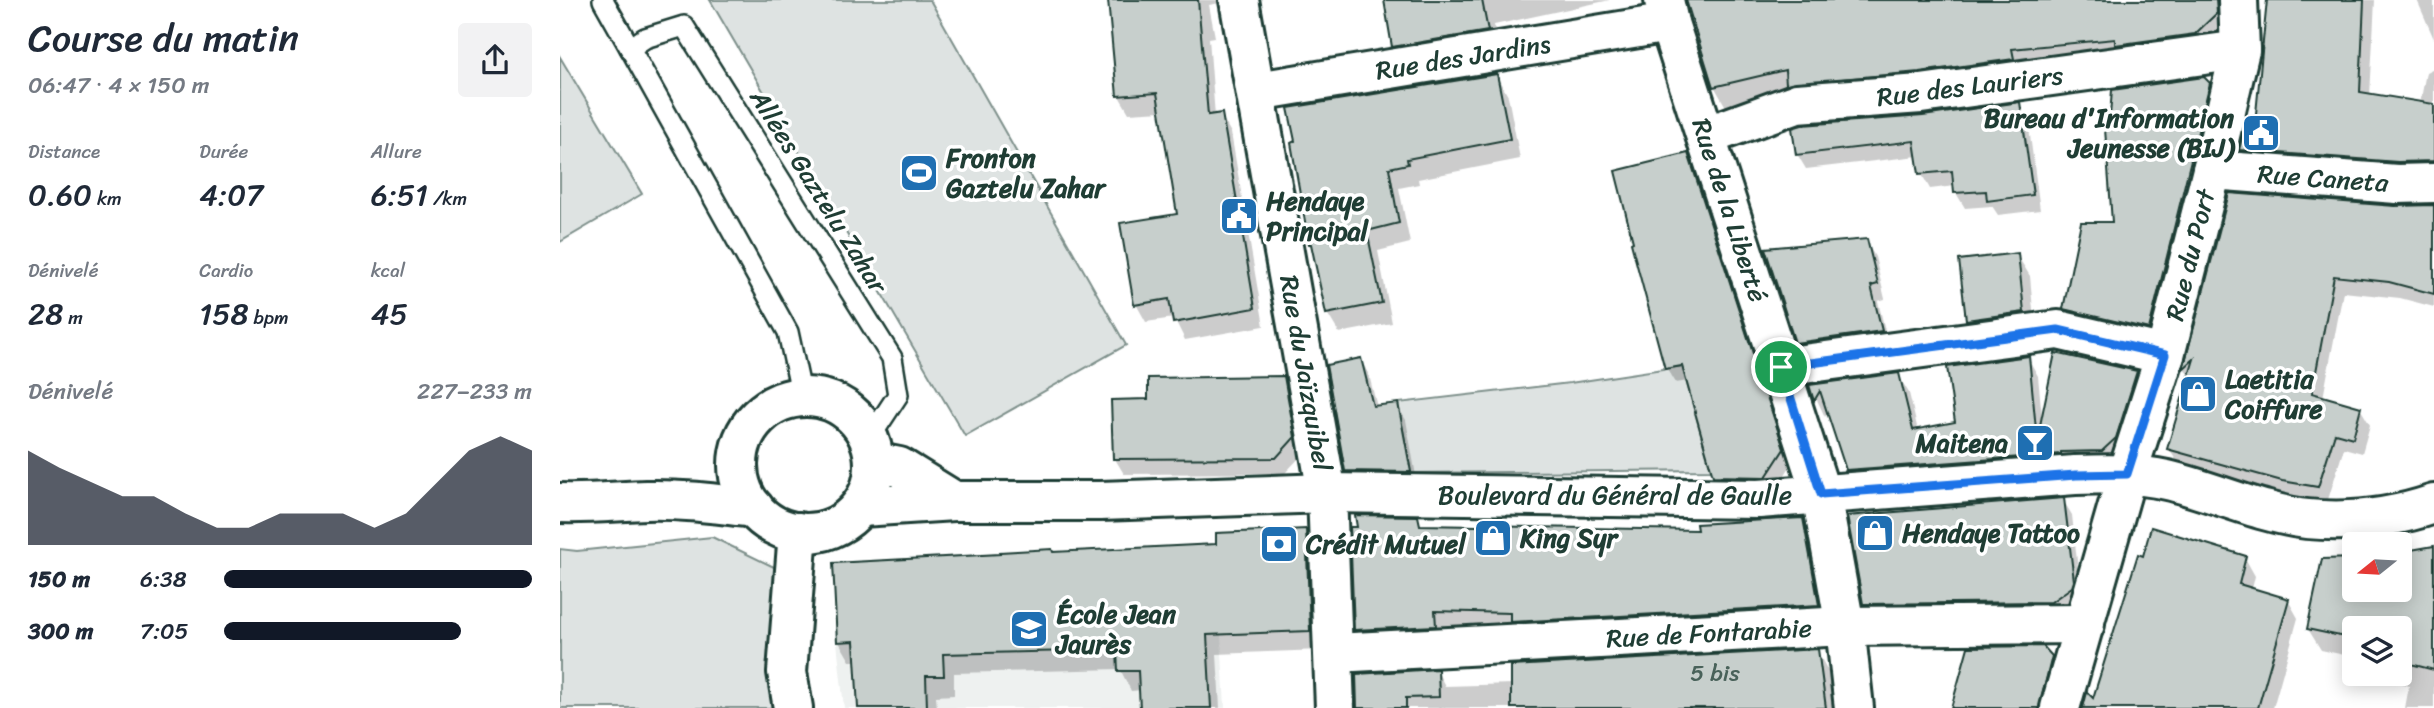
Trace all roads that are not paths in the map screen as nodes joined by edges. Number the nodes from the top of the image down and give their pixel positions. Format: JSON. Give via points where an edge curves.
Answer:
{"nodes":[{"id":1,"x":603,"y":0,"type":"edge"},
{"id":2,"x":1239,"y":0,"type":"edge"},
{"id":3,"x":2238,"y":0,"type":"edge"},
{"id":4,"x":1666,"y":11,"type":"edge"},
{"id":5,"x":630,"y":48,"type":"junction"},
{"id":6,"x":2240,"y":50,"type":"junction"},
{"id":7,"x":1257,"y":91,"type":"junction"},
{"id":8,"x":1706,"y":136,"type":"junction"},
{"id":9,"x":2212,"y":170,"type":"junction"},
{"id":10,"x":2434,"y":183,"type":"edge"},
{"id":11,"x":2165,"y":355,"type":"junction"},
{"id":12,"x":1781,"y":367,"type":"junction"},
{"id":13,"x":802,"y":397,"type":"junction"},
{"id":14,"x":872,"y":450,"type":"junction"},
{"id":15,"x":738,"y":464,"type":"junction"},
{"id":16,"x":2127,"y":474,"type":"junction"},
{"id":17,"x":1327,"y":492,"type":"junction"},
{"id":18,"x":1821,"y":494,"type":"junction"},
{"id":19,"x":648,"y":500,"type":"junction"},
{"id":20,"x":954,"y":501,"type":"junction"},
{"id":21,"x":560,"y":503,"type":"edge"},
{"id":22,"x":2434,"y":504,"type":"edge"},
{"id":23,"x":860,"y":507,"type":"junction"},
{"id":24,"x":754,"y":508,"type":"junction"},
{"id":25,"x":798,"y":532,"type":"junction"},
{"id":26,"x":2085,"y":624,"type":"junction"},
{"id":27,"x":1845,"y":626,"type":"junction"},
{"id":28,"x":1335,"y":653,"type":"junction"},
{"id":29,"x":793,"y":708,"type":"edge"},
{"id":30,"x":1335,"y":708,"type":"edge"},
{"id":31,"x":1854,"y":708,"type":"edge"},
{"id":32,"x":2060,"y":708,"type":"edge"}],
"edges":[{"from":1,"to":5,"type":"lane"},
{"from":2,"to":7,"type":"street","name":"Rue du Jaïzquibel"},
{"from":3,"to":6,"type":"street","name":"Rue du Port"},
{"from":4,"to":7,"type":"street","name":"Rue des Jardins"},
{"from":4,"to":8,"type":"street","name":"Rue de la Liberté"},
{"from":5,"to":13,"type":"lane","via":[[788,332]]},
{"from":5,"to":14,"type":"lane","name":"Allées Gaztelu Zahar","via":[[645,38],[684,26],[892,358],[898,395]]},
{"from":6,"to":8,"type":"street","name":"Rue des Lauriers","via":[[1921,94],[1797,103]]},
{"from":6,"to":9,"type":"street","name":"Rue du Port"},
{"from":7,"to":17,"type":"street","name":"Rue du Jaïzquibel"},
{"from":8,"to":12,"type":"street","name":"Rue de la Liberté"},
{"from":9,"to":10,"type":"street","name":"Rue Caneta"},
{"from":9,"to":11,"type":"street","name":"Rue du Port"},
{"from":11,"to":12,"type":"street","via":[[2058,330]]},
{"from":11,"to":16,"type":"street","name":"Rue du Port"},
{"from":12,"to":18,"type":"street","name":"Rue de la Liberté"},
{"from":13,"to":14,"type":"street","via":[[842,407],[859,421]]},
{"from":13,"to":15,"type":"street","via":[[765,410],[751,425]]},
{"from":14,"to":20,"type":"street"},
{"from":14,"to":23,"type":"street","via":[[871,485]]},
{"from":15,"to":19,"type":"street"},
{"from":15,"to":24,"type":"street","via":[[745,495]]},
{"from":16,"to":18,"type":"street","name":"Boulevard du Général de Gaulle"},
{"from":16,"to":22,"type":"street","name":"Boulevard du Général de Gaulle","via":[[2166,479],[2305,519],[2361,520]]},
{"from":16,"to":26,"type":"street","name":"Rue du Port"},
{"from":17,"to":18,"type":"street","name":"Boulevard du Général de Gaulle","via":[[1759,499]]},
{"from":17,"to":20,"type":"street","name":"Boulevard du Général de Gaulle","via":[[1100,501]]},
{"from":17,"to":28,"type":"street","name":"Rue du Jaïzquibel"},
{"from":18,"to":27,"type":"street","name":"Rue de la Liberté"},
{"from":19,"to":21,"type":"street"},
{"from":19,"to":24,"type":"street"},
{"from":20,"to":23,"type":"street","name":"Boulevard du Général de Gaulle"},
{"from":23,"to":25,"type":"street","via":[[844,522],[822,531]]},
{"from":24,"to":25,"type":"street","via":[[766,520]]},
{"from":25,"to":29,"type":"street","via":[[787,672]]},
{"from":26,"to":27,"type":"street","name":"Rue de Fontarabie"},
{"from":26,"to":32,"type":"street","name":"Rue du Port"},
{"from":27,"to":28,"type":"street","name":"Rue de Fontarabie"},
{"from":27,"to":31,"type":"street","name":"Rue de la Liberté"},
{"from":28,"to":30,"type":"street","name":"Rue du Jaïzquibel"}]}
